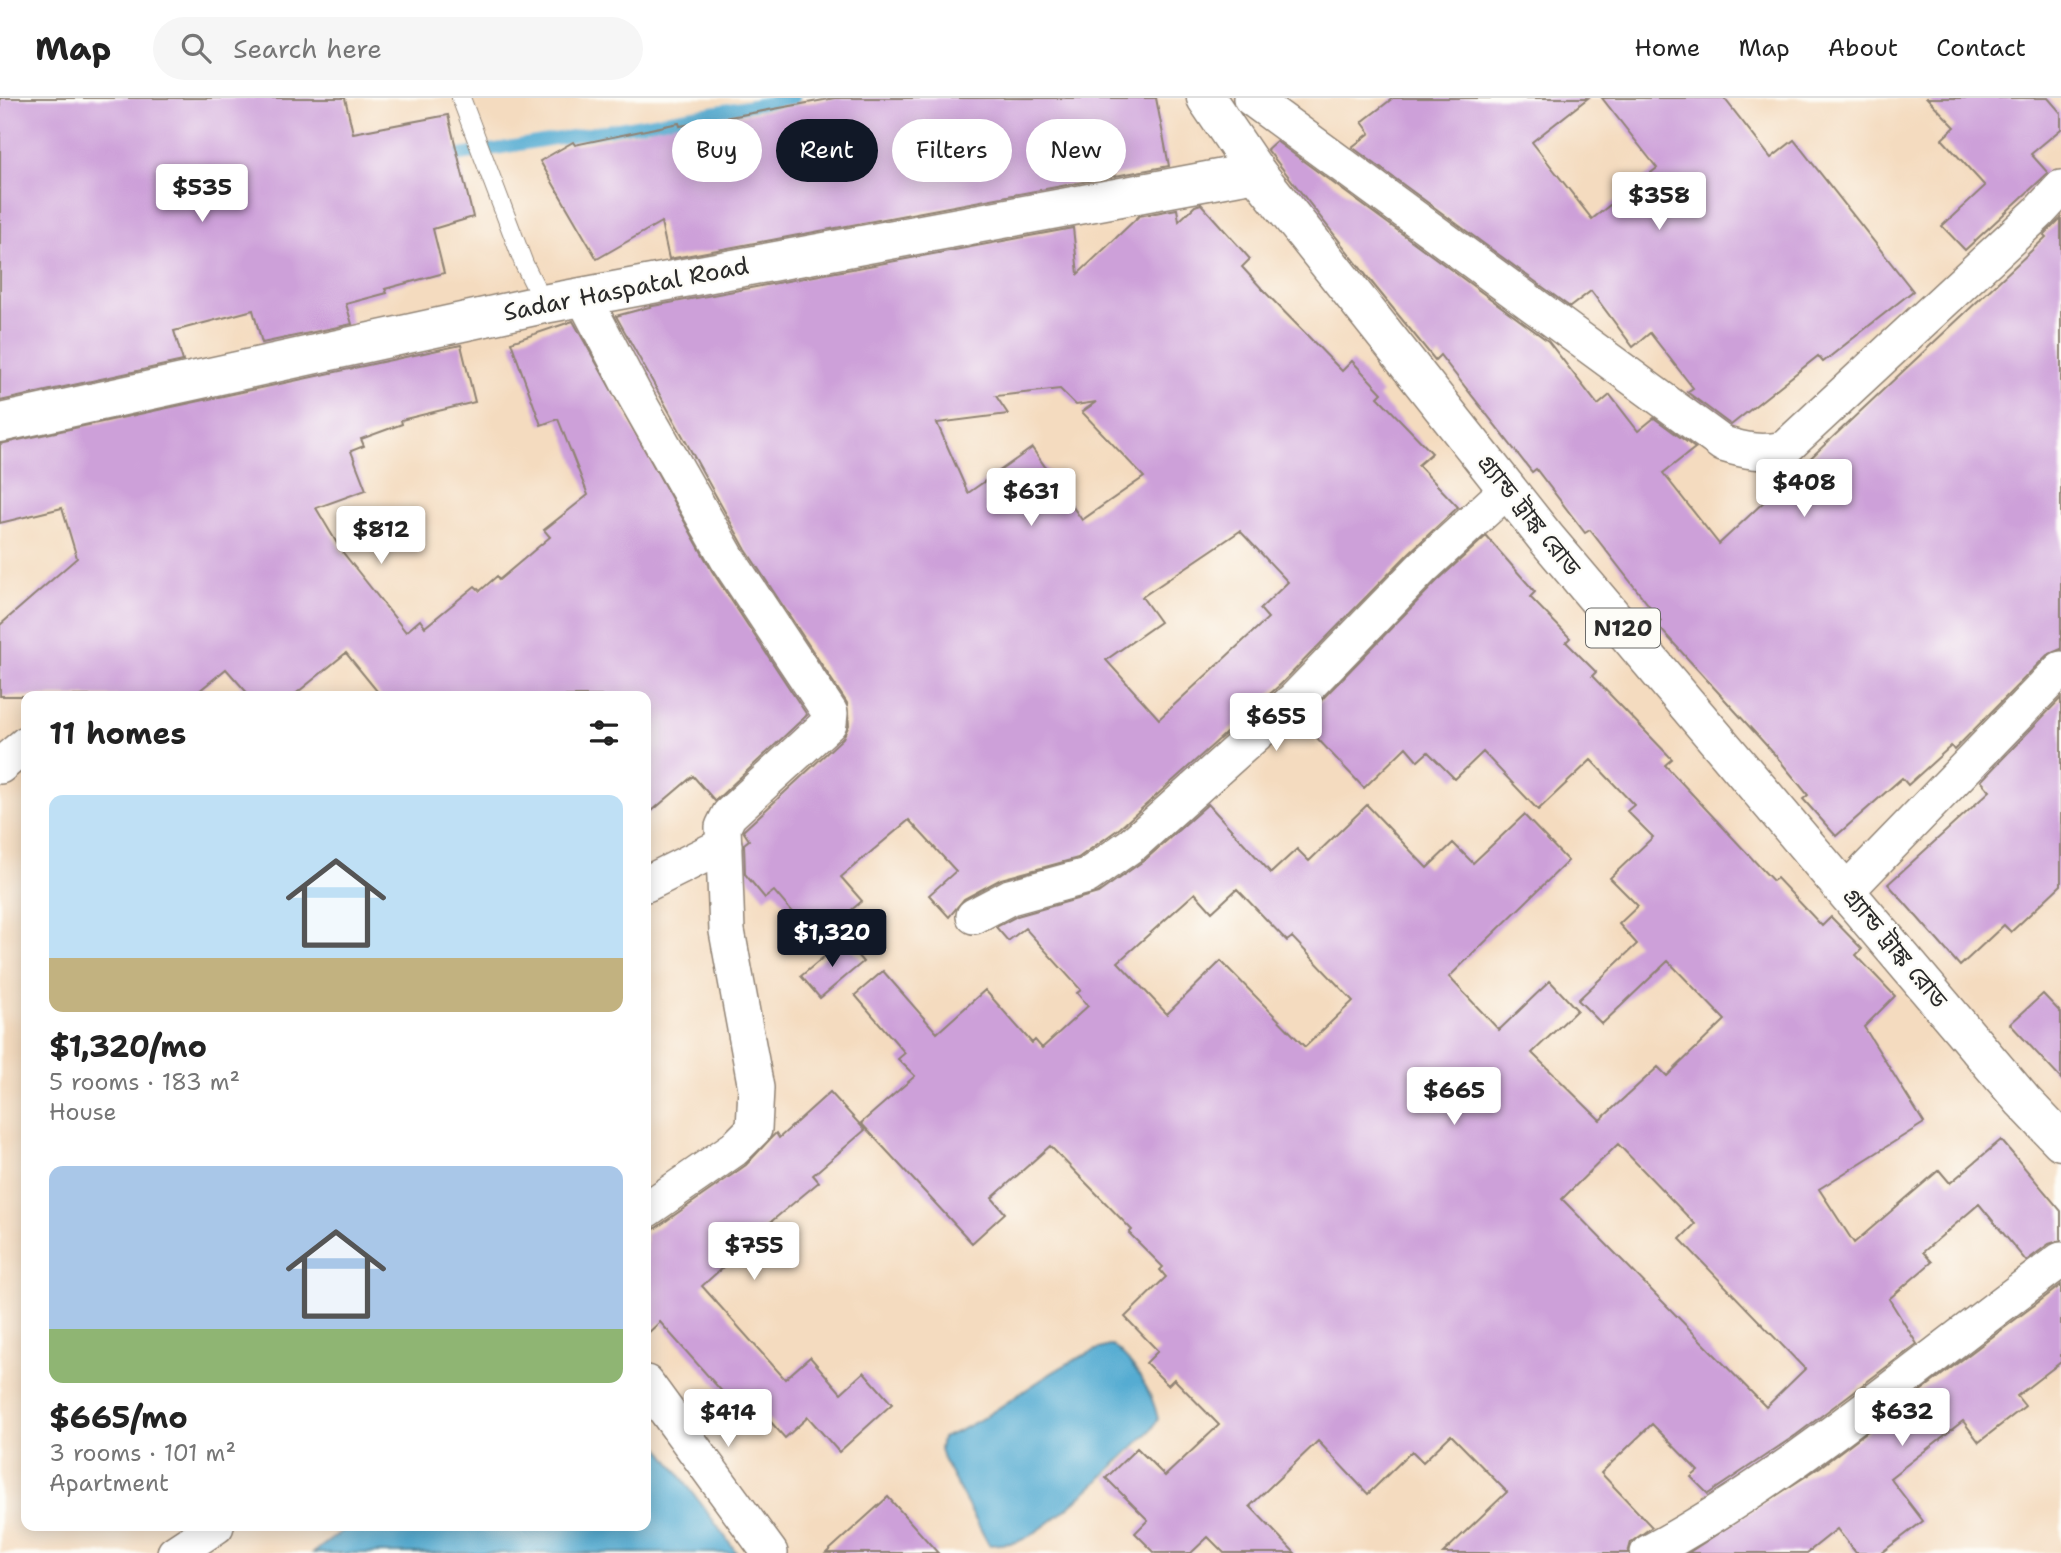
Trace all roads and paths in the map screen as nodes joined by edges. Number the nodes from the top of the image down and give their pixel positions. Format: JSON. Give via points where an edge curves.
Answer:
{"nodes":[{"id":1,"x":461,"y":98,"type":"edge"},
{"id":2,"x":1206,"y":98,"type":"edge"},
{"id":3,"x":1251,"y":98,"type":"edge"},
{"id":4,"x":1256,"y":172,"type":"junction"},
{"id":5,"x":2061,"y":188,"type":"edge"},
{"id":6,"x":583,"y":296,"type":"junction"},
{"id":7,"x":544,"y":304,"type":"junction"},
{"id":8,"x":0,"y":423,"type":"edge"},
{"id":9,"x":1508,"y":489,"type":"junction"},
{"id":10,"x":2061,"y":668,"type":"edge"},
{"id":11,"x":21,"y":748,"type":"edge"},
{"id":12,"x":0,"y":765,"type":"edge"},
{"id":13,"x":724,"y":845,"type":"junction"},
{"id":14,"x":651,"y":882,"type":"edge"},
{"id":15,"x":1847,"y":890,"type":"junction"},
{"id":16,"x":974,"y":916,"type":"dead end"},
{"id":17,"x":2061,"y":1141,"type":"edge"},
{"id":18,"x":651,"y":1207,"type":"edge"},
{"id":19,"x":2061,"y":1260,"type":"edge"},
{"id":20,"x":651,"y":1390,"type":"edge"},
{"id":21,"x":208,"y":1531,"type":"edge"},
{"id":22,"x":765,"y":1552,"type":"edge"},
{"id":23,"x":175,"y":1553,"type":"edge"},
{"id":24,"x":1648,"y":1553,"type":"edge"}],
"edges":[{"from":1,"to":7,"type":"lane","via":[[524,264]]},
{"from":2,"to":4,"type":"main road","name":"গ্র্যান্ড ট্রাঙ্ক রোড","number":"N120"},
{"from":3,"to":5,"type":"street","via":[[1723,444],[1751,453],[1784,449]]},
{"from":4,"to":6,"type":"main road","name":"Sadar Haspatal Road"},
{"from":4,"to":9,"type":"main road","name":"গ্র্যান্ড ট্রাঙ্ক রোড","number":"N120"},
{"from":6,"to":7,"type":"main road","name":"Sadar Haspatal Road"},
{"from":6,"to":13,"type":"street","via":[[729,561],[830,713],[830,723],[729,815],[723,827]]},
{"from":7,"to":8,"type":"main road","name":"Sadar Haspatal Road"},
{"from":9,"to":15,"type":"main road","name":"গ্র্যান্ড ট্রাঙ্ক রোড","number":"N120"},
{"from":9,"to":16,"type":"street","via":[[1295,699],[1133,844],[1087,876],[1010,897]]},
{"from":10,"to":15,"type":"street"},
{"from":11,"to":12,"type":"street"},
{"from":13,"to":14,"type":"street"},
{"from":13,"to":18,"type":"street","via":[[727,931],[756,1088],[754,1129],[734,1149]]},
{"from":15,"to":17,"type":"main road","name":"গ্র্যান্ড ট্রাঙ্ক রোড","number":"N120"},
{"from":19,"to":24,"type":"street","via":[[1781,1471]]},
{"from":20,"to":22,"type":"street"},
{"from":21,"to":23,"type":"street"}]}
